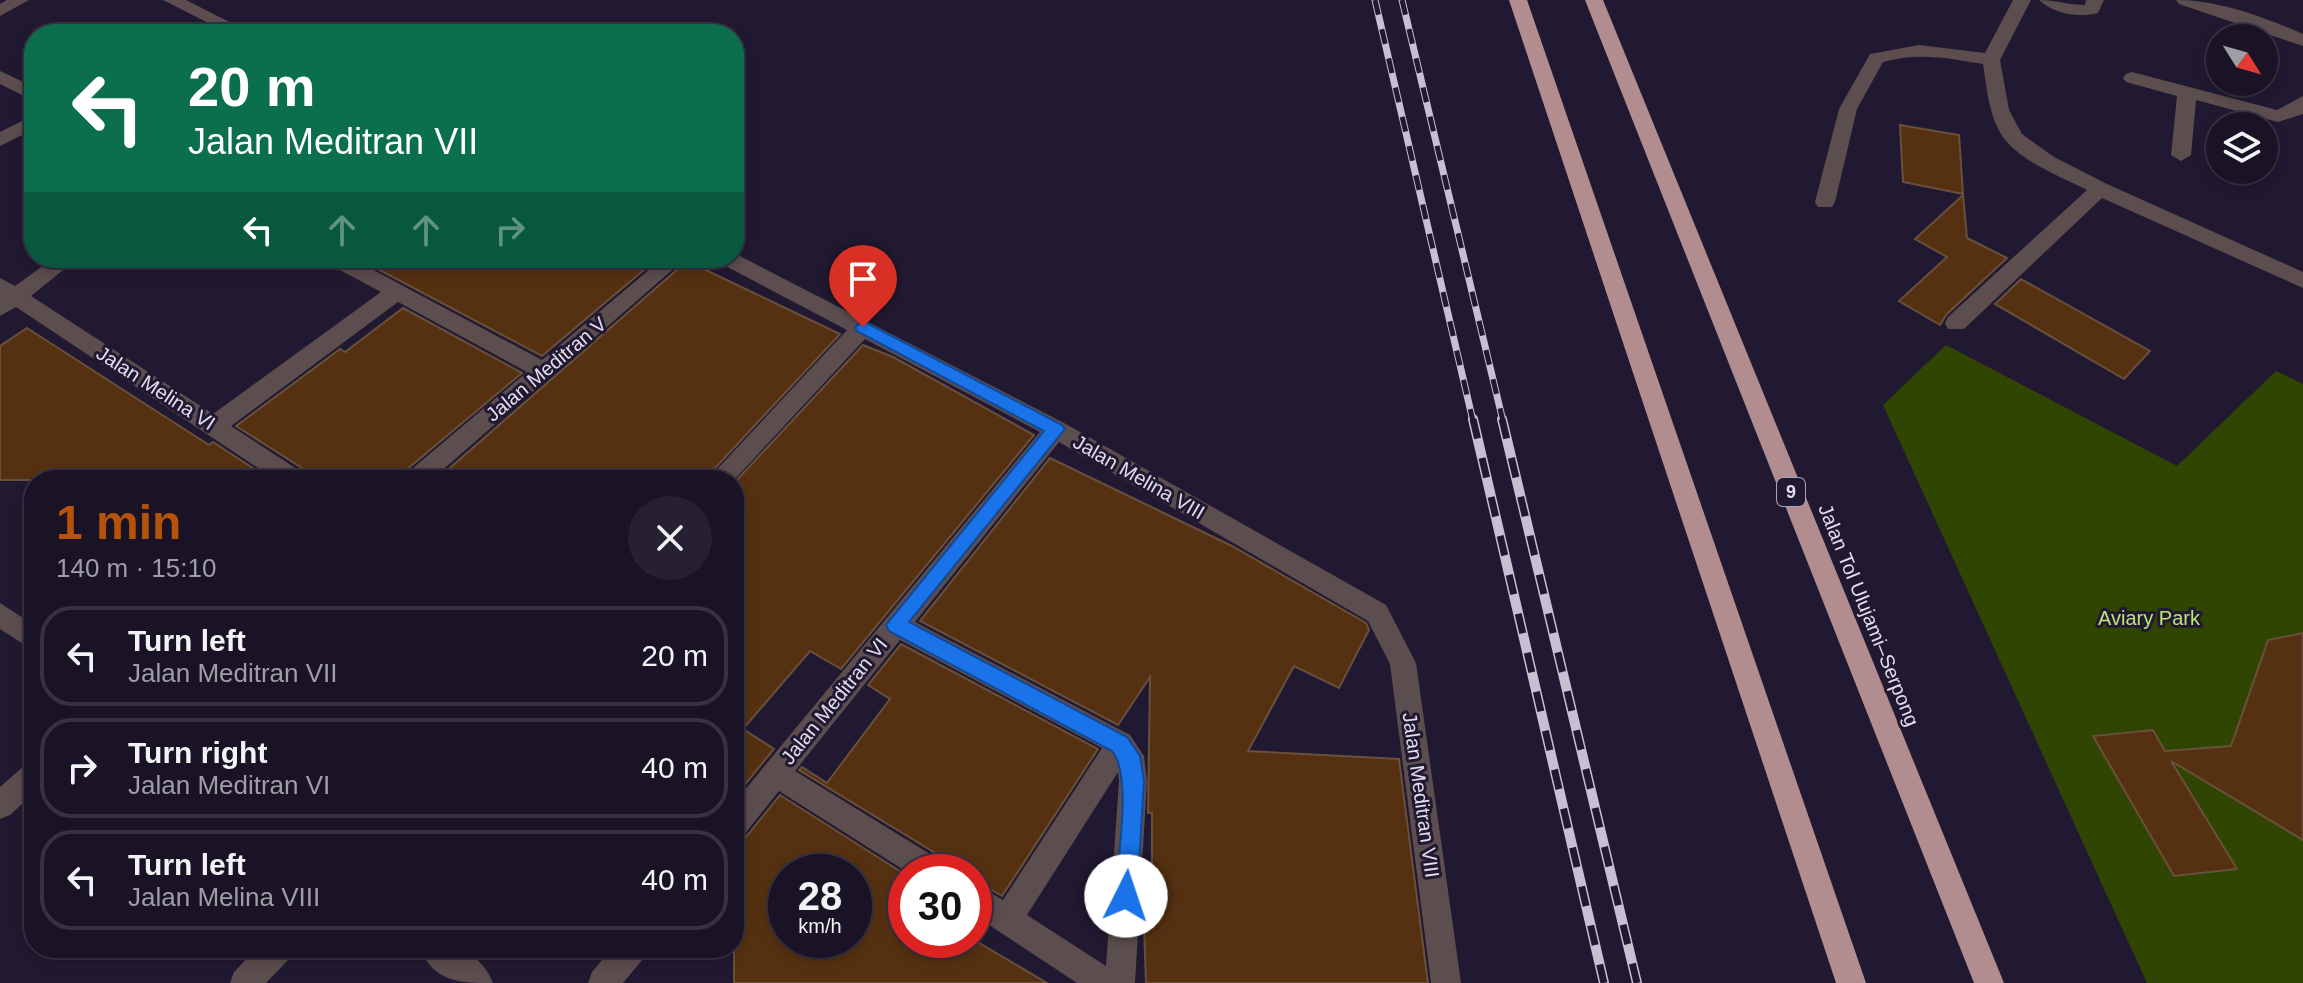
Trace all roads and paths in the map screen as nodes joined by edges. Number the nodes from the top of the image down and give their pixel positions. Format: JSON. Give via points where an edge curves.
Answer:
{"nodes":[{"id":1,"x":20,"y":0,"type":"edge"},
{"id":2,"x":172,"y":0,"type":"edge"},
{"id":3,"x":1518,"y":0,"type":"edge"},
{"id":4,"x":1594,"y":0,"type":"edge"},
{"id":5,"x":2022,"y":0,"type":"edge"},
{"id":6,"x":2048,"y":0,"type":"edge"},
{"id":7,"x":2095,"y":0,"type":"edge"},
{"id":8,"x":2185,"y":0,"type":"edge"},
{"id":9,"x":0,"y":11,"type":"edge"},
{"id":10,"x":223,"y":24,"type":"edge"},
{"id":11,"x":2303,"y":41,"type":"edge"},
{"id":12,"x":1991,"y":60,"type":"junction"},
{"id":13,"x":0,"y":77,"type":"edge"},
{"id":14,"x":2132,"y":78,"type":"dead end"},
{"id":15,"x":24,"y":90,"type":"edge"},
{"id":16,"x":2187,"y":92,"type":"junction"},
{"id":17,"x":2303,"y":102,"type":"edge"},
{"id":18,"x":24,"y":127,"type":"edge"},
{"id":19,"x":0,"y":140,"type":"edge"},
{"id":20,"x":2181,"y":155,"type":"dead end"},
{"id":21,"x":2100,"y":189,"type":"junction"},
{"id":22,"x":1825,"y":202,"type":"dead end"},
{"id":23,"x":744,"y":267,"type":"edge"},
{"id":24,"x":52,"y":268,"type":"edge"},
{"id":25,"x":352,"y":268,"type":"edge"},
{"id":26,"x":664,"y":268,"type":"edge"},
{"id":27,"x":2303,"y":281,"type":"edge"},
{"id":28,"x":396,"y":292,"type":"junction"},
{"id":29,"x":6,"y":297,"type":"edge"},
{"id":30,"x":1956,"y":323,"type":"dead end"},
{"id":31,"x":863,"y":327,"type":"junction"},
{"id":32,"x":544,"y":371,"type":"junction"},
{"id":33,"x":214,"y":426,"type":"junction"},
{"id":34,"x":1056,"y":429,"type":"junction"},
{"id":35,"x":280,"y":470,"type":"edge"},
{"id":36,"x":427,"y":470,"type":"edge"},
{"id":37,"x":728,"y":470,"type":"edge"},
{"id":38,"x":1377,"y":613,"type":"joint"},
{"id":39,"x":0,"y":614,"type":"edge"},
{"id":40,"x":896,"y":625,"type":"junction"},
{"id":41,"x":24,"y":632,"type":"edge"},
{"id":42,"x":1120,"y":744,"type":"junction"},
{"id":43,"x":776,"y":774,"type":"junction"},
{"id":44,"x":24,"y":784,"type":"edge"},
{"id":45,"x":0,"y":805,"type":"edge"},
{"id":46,"x":744,"y":813,"type":"edge"},
{"id":47,"x":904,"y":854,"type":"edge"},
{"id":48,"x":992,"y":909,"type":"edge"},
{"id":49,"x":1008,"y":919,"type":"junction"},
{"id":50,"x":269,"y":958,"type":"edge"},
{"id":51,"x":447,"y":958,"type":"edge"},
{"id":52,"x":624,"y":958,"type":"edge"},
{"id":53,"x":245,"y":983,"type":"edge"},
{"id":54,"x":478,"y":983,"type":"edge"},
{"id":55,"x":603,"y":983,"type":"edge"},
{"id":56,"x":1104,"y":983,"type":"edge"},
{"id":57,"x":1120,"y":983,"type":"edge"},
{"id":58,"x":1446,"y":983,"type":"edge"},
{"id":59,"x":1851,"y":983,"type":"edge"},
{"id":60,"x":1989,"y":983,"type":"edge"}],
"edges":[{"from":1,"to":9,"type":"street"},
{"from":2,"to":10,"type":"street"},
{"from":3,"to":59,"type":"highway"},
{"from":4,"to":60,"type":"highway","name":"Jalan Tol Ulujami–Serpong","number":"9"},
{"from":5,"to":12,"type":"street"},
{"from":6,"to":7,"type":"street","via":[[2076,11],[2092,9]]},
{"from":8,"to":11,"type":"street"},
{"from":12,"to":21,"type":"street","via":[[2000,110],[2014,138]]},
{"from":12,"to":22,"type":"street","via":[[1916,50],[1876,58],[1848,109]]},
{"from":13,"to":15,"type":"street"},
{"from":14,"to":16,"type":"street"},
{"from":16,"to":17,"type":"street","via":[[2278,116]]},
{"from":16,"to":20,"type":"street"},
{"from":18,"to":19,"type":"street"},
{"from":21,"to":27,"type":"street"},
{"from":21,"to":30,"type":"street"},
{"from":23,"to":31,"type":"street","name":"Jalan Melina VIII"},
{"from":24,"to":29,"type":"street"},
{"from":25,"to":28,"type":"street"},
{"from":26,"to":32,"type":"street","name":"Jalan Meditran V"},
{"from":28,"to":32,"type":"street"},
{"from":28,"to":33,"type":"street"},
{"from":29,"to":33,"type":"street","name":"Jalan Melina VI"},
{"from":31,"to":34,"type":"street","name":"Jalan Melina VIII"},
{"from":31,"to":37,"type":"street"},
{"from":32,"to":36,"type":"street","name":"Jalan Meditran V"},
{"from":33,"to":35,"type":"street","name":"Jalan Melina VI"},
{"from":34,"to":38,"type":"street","name":"Jalan Melina VIII"},
{"from":34,"to":40,"type":"street","name":"Jalan Meditran VI"},
{"from":38,"to":58,"type":"street","name":"Jalan Meditran VIII","via":[[1403,663]]},
{"from":39,"to":41,"type":"street"},
{"from":40,"to":42,"type":"street"},
{"from":40,"to":43,"type":"street","name":"Jalan Meditran VI"},
{"from":42,"to":49,"type":"street"},
{"from":42,"to":57,"type":"street","via":[[1130,756],[1133,781]]},
{"from":43,"to":46,"type":"street","name":"Jalan Meditran VI"},
{"from":43,"to":47,"type":"street"},
{"from":44,"to":45,"type":"street"},
{"from":48,"to":49,"type":"street"},
{"from":49,"to":56,"type":"street"},
{"from":50,"to":53,"type":"street"},
{"from":51,"to":54,"type":"street"},
{"from":52,"to":55,"type":"street"}]}
